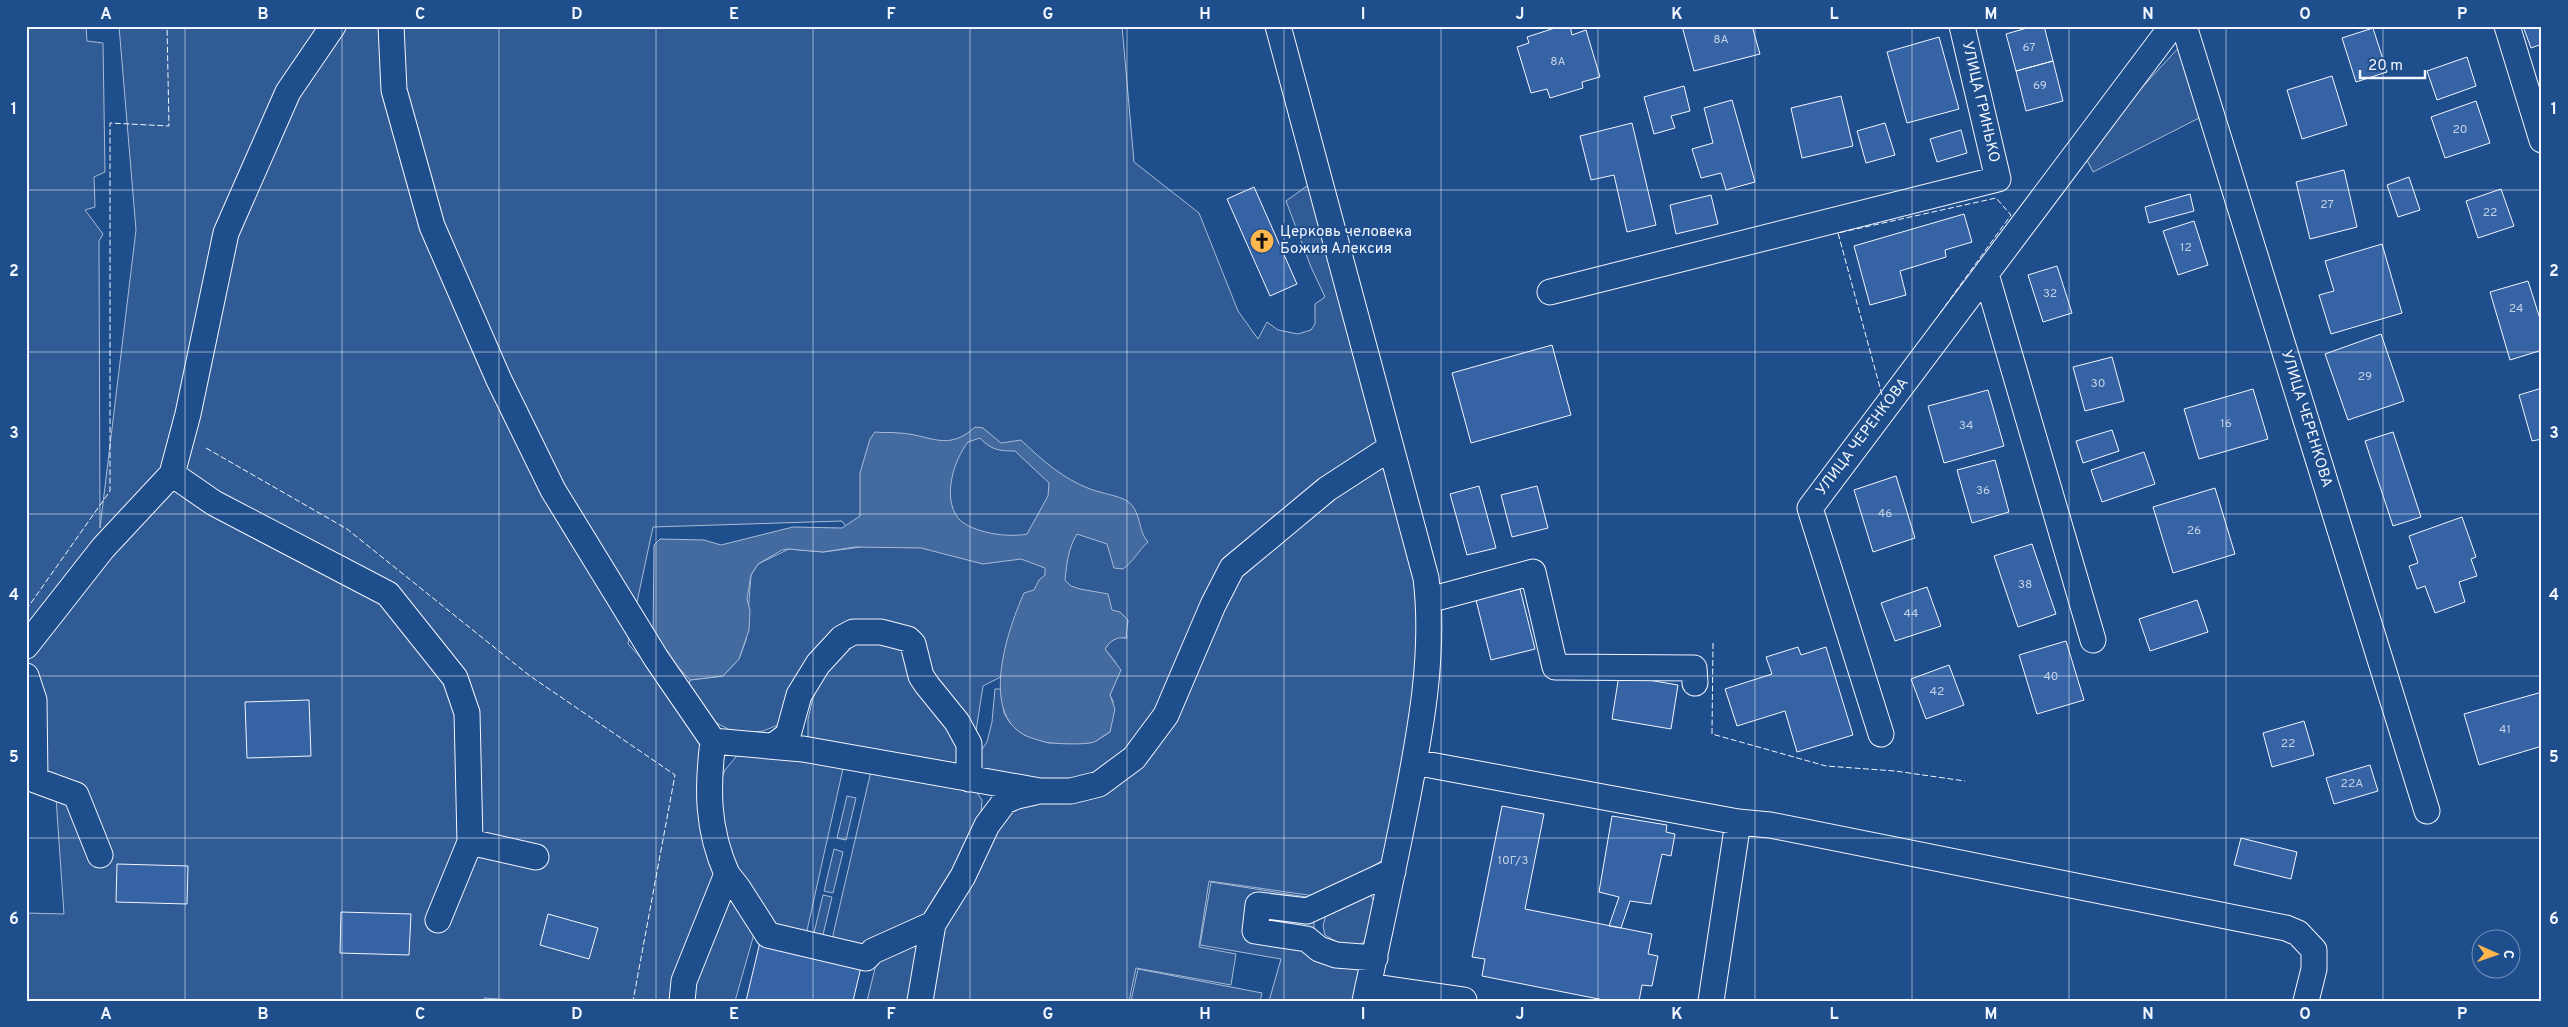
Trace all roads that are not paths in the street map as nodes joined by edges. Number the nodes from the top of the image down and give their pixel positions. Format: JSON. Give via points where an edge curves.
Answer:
{"nodes":[{"id":1,"x":333,"y":26,"type":"edge"},
{"id":2,"x":391,"y":26,"type":"edge"},
{"id":3,"x":1278,"y":26,"type":"edge"},
{"id":4,"x":1962,"y":26,"type":"edge"},
{"id":5,"x":2172,"y":26,"type":"edge"},
{"id":6,"x":2184,"y":26,"type":"edge"},
{"id":7,"x":2507,"y":26,"type":"edge"},
{"id":8,"x":2542,"y":140,"type":"edge"},
{"id":9,"x":1986,"y":274,"type":"junction"},
{"id":10,"x":1550,"y":292,"type":"dead end"},
{"id":11,"x":1390,"y":448,"type":"junction"},
{"id":12,"x":172,"y":474,"type":"junction"},
{"id":13,"x":1429,"y":600,"type":"junction"},
{"id":14,"x":2093,"y":640,"type":"dead end"},
{"id":15,"x":26,"y":646,"type":"edge"},
{"id":16,"x":26,"y":676,"type":"edge"},
{"id":17,"x":1695,"y":682,"type":"dead end"},
{"id":18,"x":1880,"y":734,"type":"dead end"},
{"id":19,"x":713,"y":741,"type":"junction"},
{"id":20,"x":773,"y":746,"type":"junction"},
{"id":21,"x":1414,"y":762,"type":"junction"},
{"id":22,"x":969,"y":779,"type":"junction"},
{"id":23,"x":1040,"y":791,"type":"junction"},
{"id":24,"x":2427,"y":811,"type":"dead end"},
{"id":25,"x":1738,"y":822,"type":"junction"},
{"id":26,"x":470,"y":842,"type":"junction"},
{"id":27,"x":100,"y":855,"type":"dead end"},
{"id":28,"x":536,"y":857,"type":"dead end"},
{"id":29,"x":1393,"y":871,"type":"junction"},
{"id":30,"x":727,"y":874,"type":"junction"},
{"id":31,"x":438,"y":920,"type":"dead end"},
{"id":32,"x":933,"y":924,"type":"junction"},
{"id":33,"x":1375,"y":958,"type":"junction"},
{"id":34,"x":1367,"y":993,"type":"edge"},
{"id":35,"x":1464,"y":1000,"type":"edge"},
{"id":36,"x":682,"y":1001,"type":"edge"},
{"id":37,"x":920,"y":1001,"type":"edge"},
{"id":38,"x":1711,"y":1001,"type":"edge"},
{"id":39,"x":2306,"y":1001,"type":"edge"}],
"edges":[{"from":1,"to":12,"type":"street","via":[[288,92],[226,233]]},
{"from":2,"to":19,"type":"street","via":[[394,90],[432,226],[499,380],[553,490],[656,658]]},
{"from":3,"to":11,"type":"street"},
{"from":4,"to":10,"type":"street","name":"УЛИЦА ГРИНЬКО","via":[[1998,179]]},
{"from":5,"to":9,"type":"street","name":"УЛИЦА ЧЕРЕНКОВА"},
{"from":6,"to":24,"type":"street","name":"УЛИЦА ЧЕРЕНКОВА"},
{"from":7,"to":8,"type":"street"},
{"from":9,"to":14,"type":"street"},
{"from":9,"to":18,"type":"street","name":"УЛИЦА ЧЕРЕНКОВА","via":[[1810,508]]},
{"from":11,"to":13,"type":"street","via":[[1426,578]]},
{"from":11,"to":23,"type":"street","via":[[1327,489],[1232,568],[1166,715],[1134,758],[1100,784],[1071,791]]},
{"from":12,"to":15,"type":"street","via":[[104,548]]},
{"from":12,"to":26,"type":"street","via":[[214,503],[388,594],[419,632],[455,678],[467,713]]},
{"from":13,"to":17,"type":"street","via":[[1533,572],[1554,667],[1694,668]]},
{"from":13,"to":21,"type":"street","via":[[1428,651]]},
{"from":16,"to":27,"type":"street","via":[[34,700],[35,780],[76,795]]},
{"from":19,"to":20,"type":"street"},
{"from":19,"to":30,"type":"street","via":[[708,776],[709,799],[716,850]]},
{"from":20,"to":22,"type":"street"},
{"from":20,"to":22,"type":"street","via":[[788,735],[799,695],[818,664],[842,638],[853,632],[880,632],[908,638],[913,644],[926,685],[957,722],[969,744]]},
{"from":21,"to":25,"type":"street"},
{"from":21,"to":29,"type":"street"},
{"from":22,"to":23,"type":"street"},
{"from":23,"to":32,"type":"street","via":[[1017,796],[999,808]]},
{"from":25,"to":38,"type":"street"},
{"from":25,"to":39,"type":"street","via":[[1770,825],[2286,928],[2298,933],[2314,950],[2314,969]]},
{"from":26,"to":28,"type":"street"},
{"from":26,"to":31,"type":"street"},
{"from":29,"to":33,"type":"street"},
{"from":29,"to":33,"type":"street","via":[[1307,911],[1258,905],[1255,931],[1307,940],[1336,955]]},
{"from":30,"to":32,"type":"street","via":[[768,935],[866,958],[873,951]]},
{"from":30,"to":36,"type":"street","via":[[684,982]]},
{"from":32,"to":37,"type":"street"},
{"from":33,"to":34,"type":"street"},
{"from":34,"to":35,"type":"street"}]}
